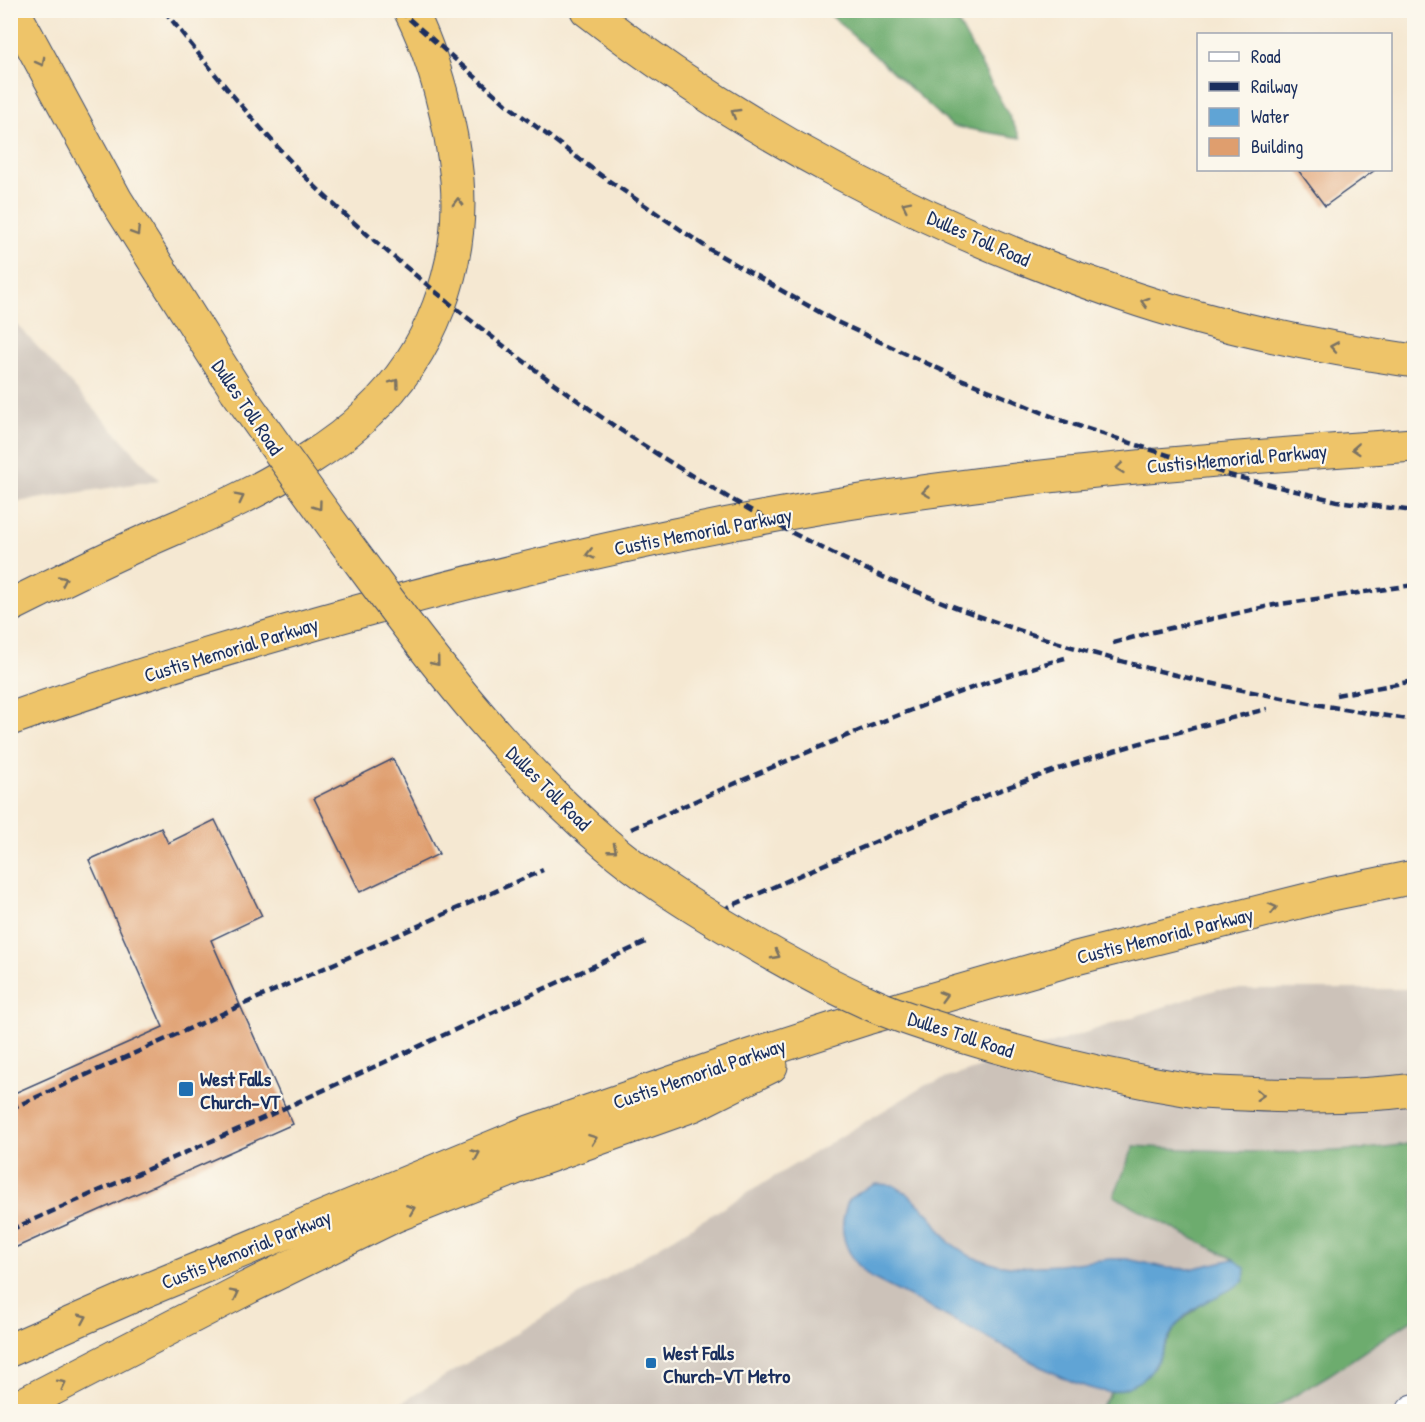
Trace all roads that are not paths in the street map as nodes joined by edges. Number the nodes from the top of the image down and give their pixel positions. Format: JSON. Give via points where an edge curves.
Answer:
{"nodes":[{"id":1,"x":13,"y":10,"type":"edge"},
{"id":2,"x":410,"y":10,"type":"edge"},
{"id":3,"x":587,"y":10,"type":"edge"},
{"id":4,"x":1414,"y":361,"type":"edge"},
{"id":5,"x":1414,"y":446,"type":"edge"},
{"id":6,"x":10,"y":606,"type":"edge"},
{"id":7,"x":10,"y":719,"type":"edge"},
{"id":8,"x":1414,"y":876,"type":"edge"},
{"id":9,"x":867,"y":1018,"type":"junction"},
{"id":10,"x":1414,"y":1090,"type":"edge"},
{"id":11,"x":10,"y":1350,"type":"edge"},
{"id":12,"x":10,"y":1411,"type":"edge"}],
"edges":[{"from":1,"to":10,"type":"highway","name":"Dulles Toll Road","one_way":true,"bridge":true,"via":[[116,200],[290,469],[396,612],[514,755],[560,802],[648,876],[755,944],[873,1005],[1010,1051],[1136,1082],[1202,1092],[1290,1096]]},
{"from":6,"to":2,"type":"highway","one_way":true,"via":[[234,501],[307,460],[368,414],[414,357],[444,292],[456,241],[458,200],[448,125],[427,50]]},
{"from":4,"to":3,"type":"highway","name":"Dulles Toll Road","one_way":true,"via":[[1325,346],[1189,315],[996,248],[869,187],[760,127],[702,93]]},
{"from":5,"to":7,"type":"highway","name":"Custis Memorial Parkway","one_way":true,"via":[[1229,457],[1042,476],[847,503],[675,535],[504,573],[336,618],[219,651]]},
{"from":9,"to":8,"type":"highway","name":"Custis Memorial Parkway","one_way":true,"via":[[1178,931]]},
{"from":11,"to":9,"type":"highway","name":"Custis Memorial Parkway","one_way":true,"via":[[532,1131]]},
{"from":12,"to":9,"type":"highway","one_way":true,"via":[[394,1216],[528,1163],[693,1105]]}]}
